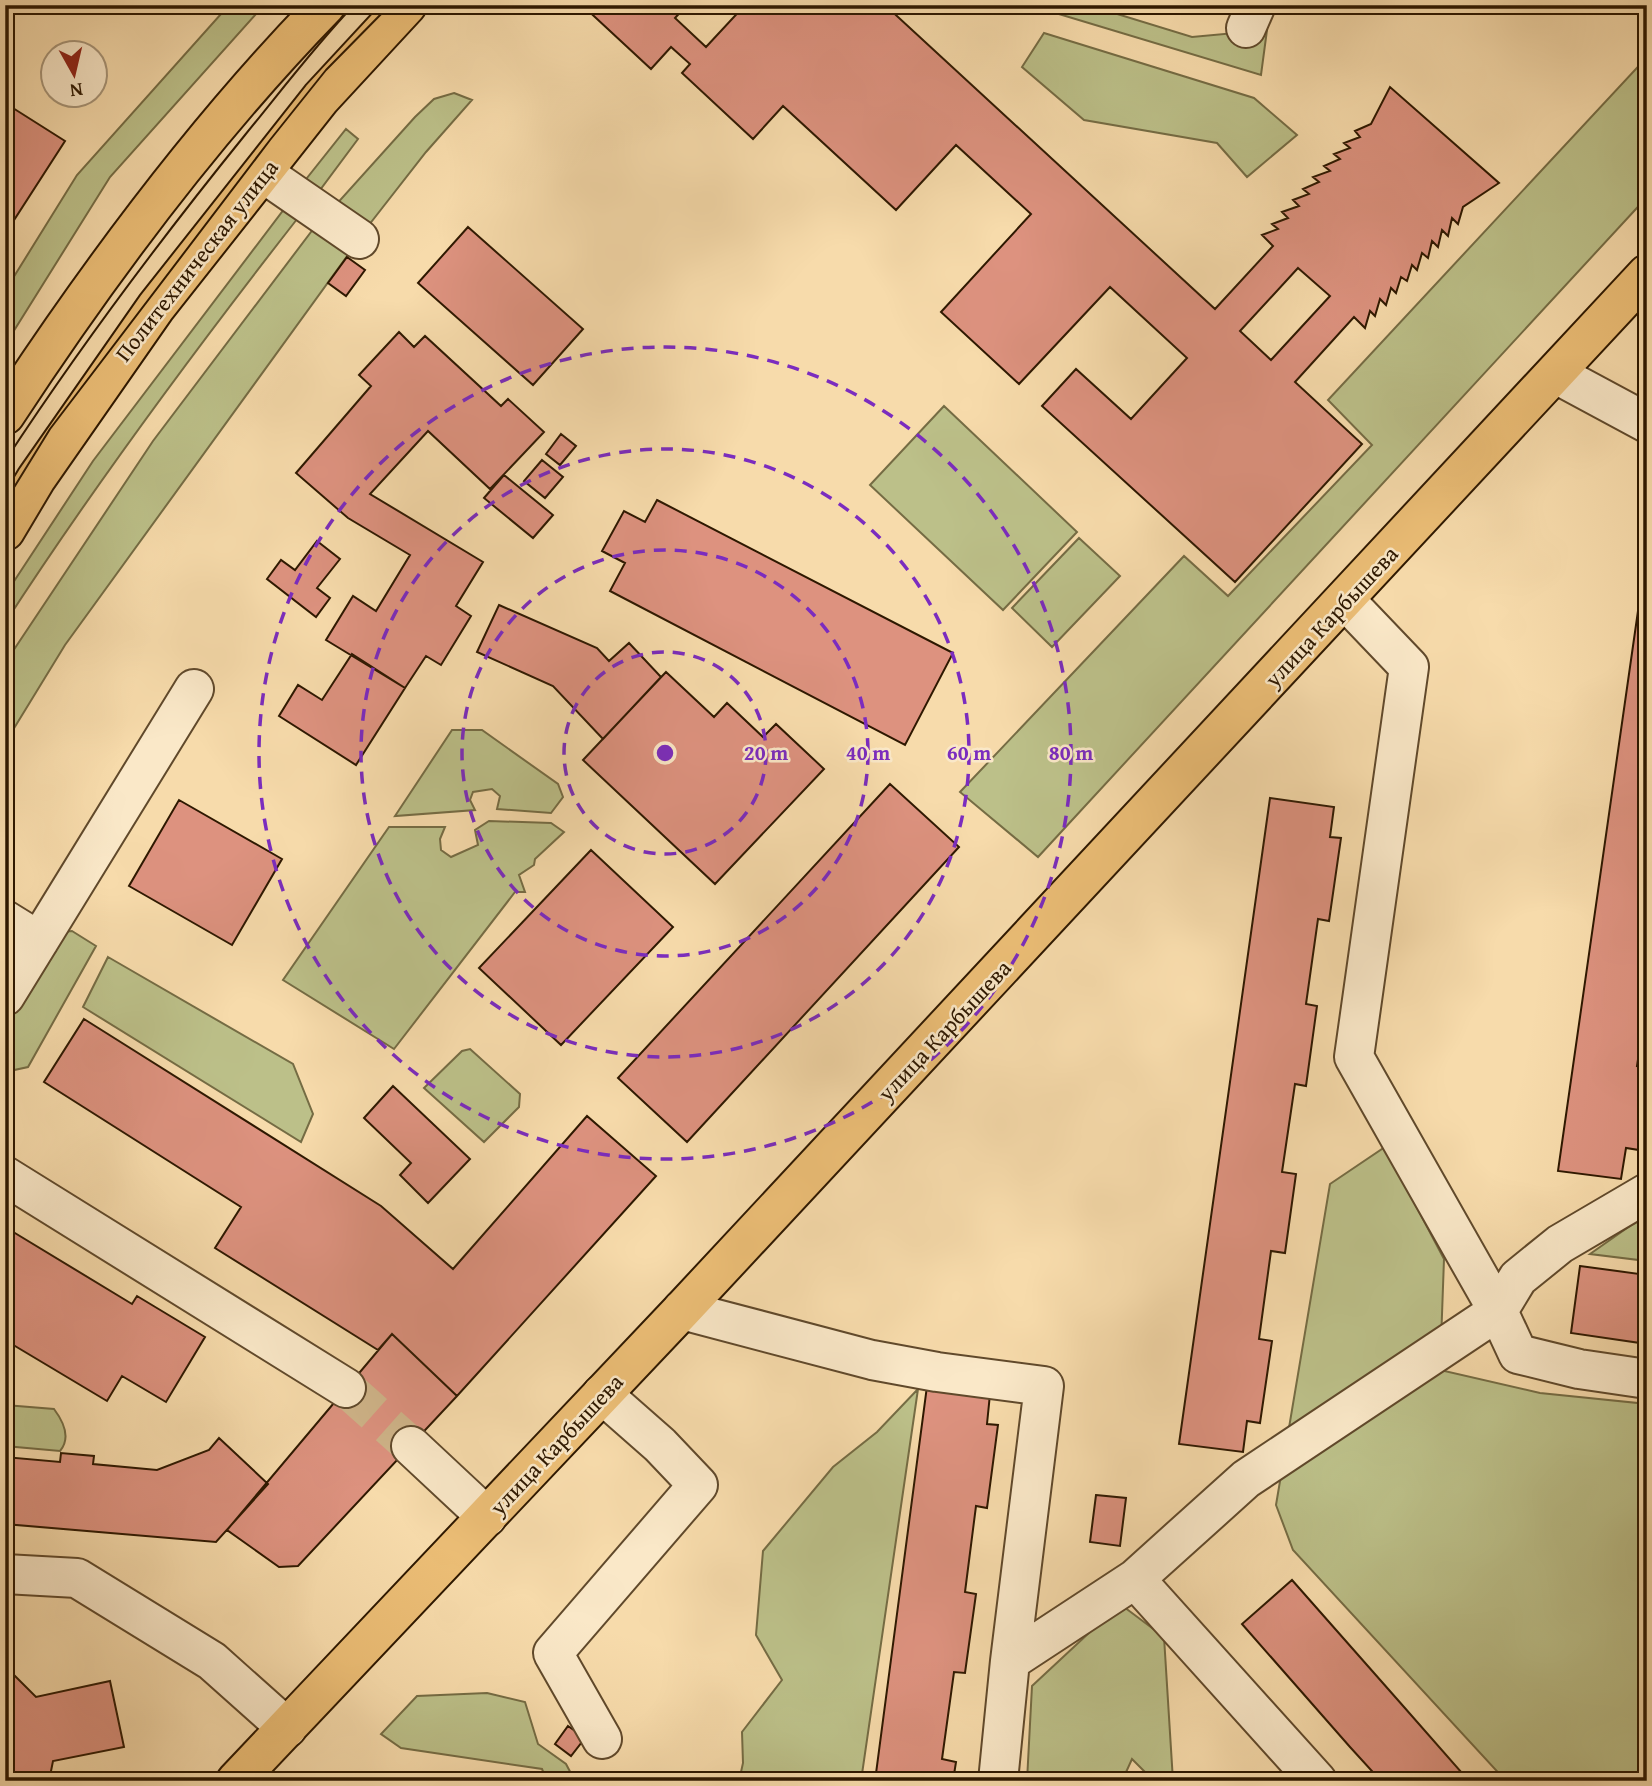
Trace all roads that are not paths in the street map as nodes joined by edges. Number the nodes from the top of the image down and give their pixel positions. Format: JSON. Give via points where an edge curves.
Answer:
{"nodes":[{"id":1,"x":326,"y":5,"type":"edge"},
{"id":2,"x":407,"y":5,"type":"edge"},
{"id":3,"x":263,"y":173,"type":"junction"},
{"id":4,"x":359,"y":239,"type":"dead end"},
{"id":5,"x":1647,"y":274,"type":"edge"},
{"id":6,"x":1556,"y":374,"type":"junction"},
{"id":7,"x":5,"y":415,"type":"edge"},
{"id":8,"x":1647,"y":423,"type":"edge"},
{"id":9,"x":5,"y":531,"type":"edge"},
{"id":10,"x":1346,"y":600,"type":"junction"},
{"id":11,"x":194,"y":689,"type":"dead end"},
{"id":12,"x":5,"y":920,"type":"edge"},
{"id":13,"x":39,"y":941,"type":"junction"},
{"id":14,"x":5,"y":996,"type":"edge"},
{"id":15,"x":5,"y":1176,"type":"edge"},
{"id":16,"x":1647,"y":1193,"type":"edge"},
{"id":17,"x":682,"y":1310,"type":"junction"},
{"id":18,"x":1498,"y":1311,"type":"junction"},
{"id":19,"x":1647,"y":1379,"type":"edge"},
{"id":20,"x":346,"y":1388,"type":"tunnel mouth"},
{"id":21,"x":603,"y":1394,"type":"junction"},
{"id":22,"x":411,"y":1446,"type":"tunnel mouth"},
{"id":23,"x":487,"y":1517,"type":"junction"},
{"id":24,"x":5,"y":1574,"type":"edge"},
{"id":25,"x":1135,"y":1579,"type":"junction"},
{"id":26,"x":1010,"y":1661,"type":"junction"},
{"id":27,"x":287,"y":1728,"type":"junction"},
{"id":28,"x":602,"y":1739,"type":"dead end"},
{"id":29,"x":236,"y":1781,"type":"edge"},
{"id":30,"x":998,"y":1781,"type":"edge"},
{"id":31,"x":1317,"y":1781,"type":"edge"}],
"edges":[{"from":1,"to":7,"type":"main road","via":[[209,134],[67,321]]},
{"from":2,"to":3,"type":"main road","name":"Политехническая улица","via":[[321,98]]},
{"from":3,"to":4,"type":"lane"},
{"from":3,"to":9,"type":"main road","name":"Политехническая улица","via":[[156,307]]},
{"from":5,"to":6,"type":"main road","name":"улица Карбышева"},
{"from":6,"to":8,"type":"lane"},
{"from":6,"to":10,"type":"main road","name":"улица Карбышева"},
{"from":10,"to":17,"type":"main road","name":"улица Карбышева"},
{"from":10,"to":18,"type":"lane","via":[[1409,667],[1354,1057]]},
{"from":11,"to":13,"type":"lane"},
{"from":12,"to":13,"type":"lane"},
{"from":13,"to":14,"type":"lane"},
{"from":15,"to":20,"type":"lane"},
{"from":16,"to":18,"type":"lane","via":[[1560,1244],[1518,1278]]},
{"from":17,"to":21,"type":"main road","name":"улица Карбышева"},
{"from":17,"to":26,"type":"lane","via":[[872,1360],[1044,1385]]},
{"from":18,"to":19,"type":"lane","via":[[1518,1354]]},
{"from":18,"to":25,"type":"lane","via":[[1246,1479]]},
{"from":21,"to":23,"type":"main road","name":"улица Карбышева"},
{"from":21,"to":28,"type":"lane","via":[[698,1485],[553,1653]]},
{"from":22,"to":23,"type":"lane"},
{"from":23,"to":27,"type":"main road","name":"улица Карбышева"},
{"from":24,"to":27,"type":"lane","via":[[77,1578],[212,1661]]},
{"from":25,"to":26,"type":"lane"},
{"from":25,"to":31,"type":"lane"},
{"from":26,"to":30,"type":"lane"},
{"from":27,"to":29,"type":"main road","name":"улица Карбышева"}]}
